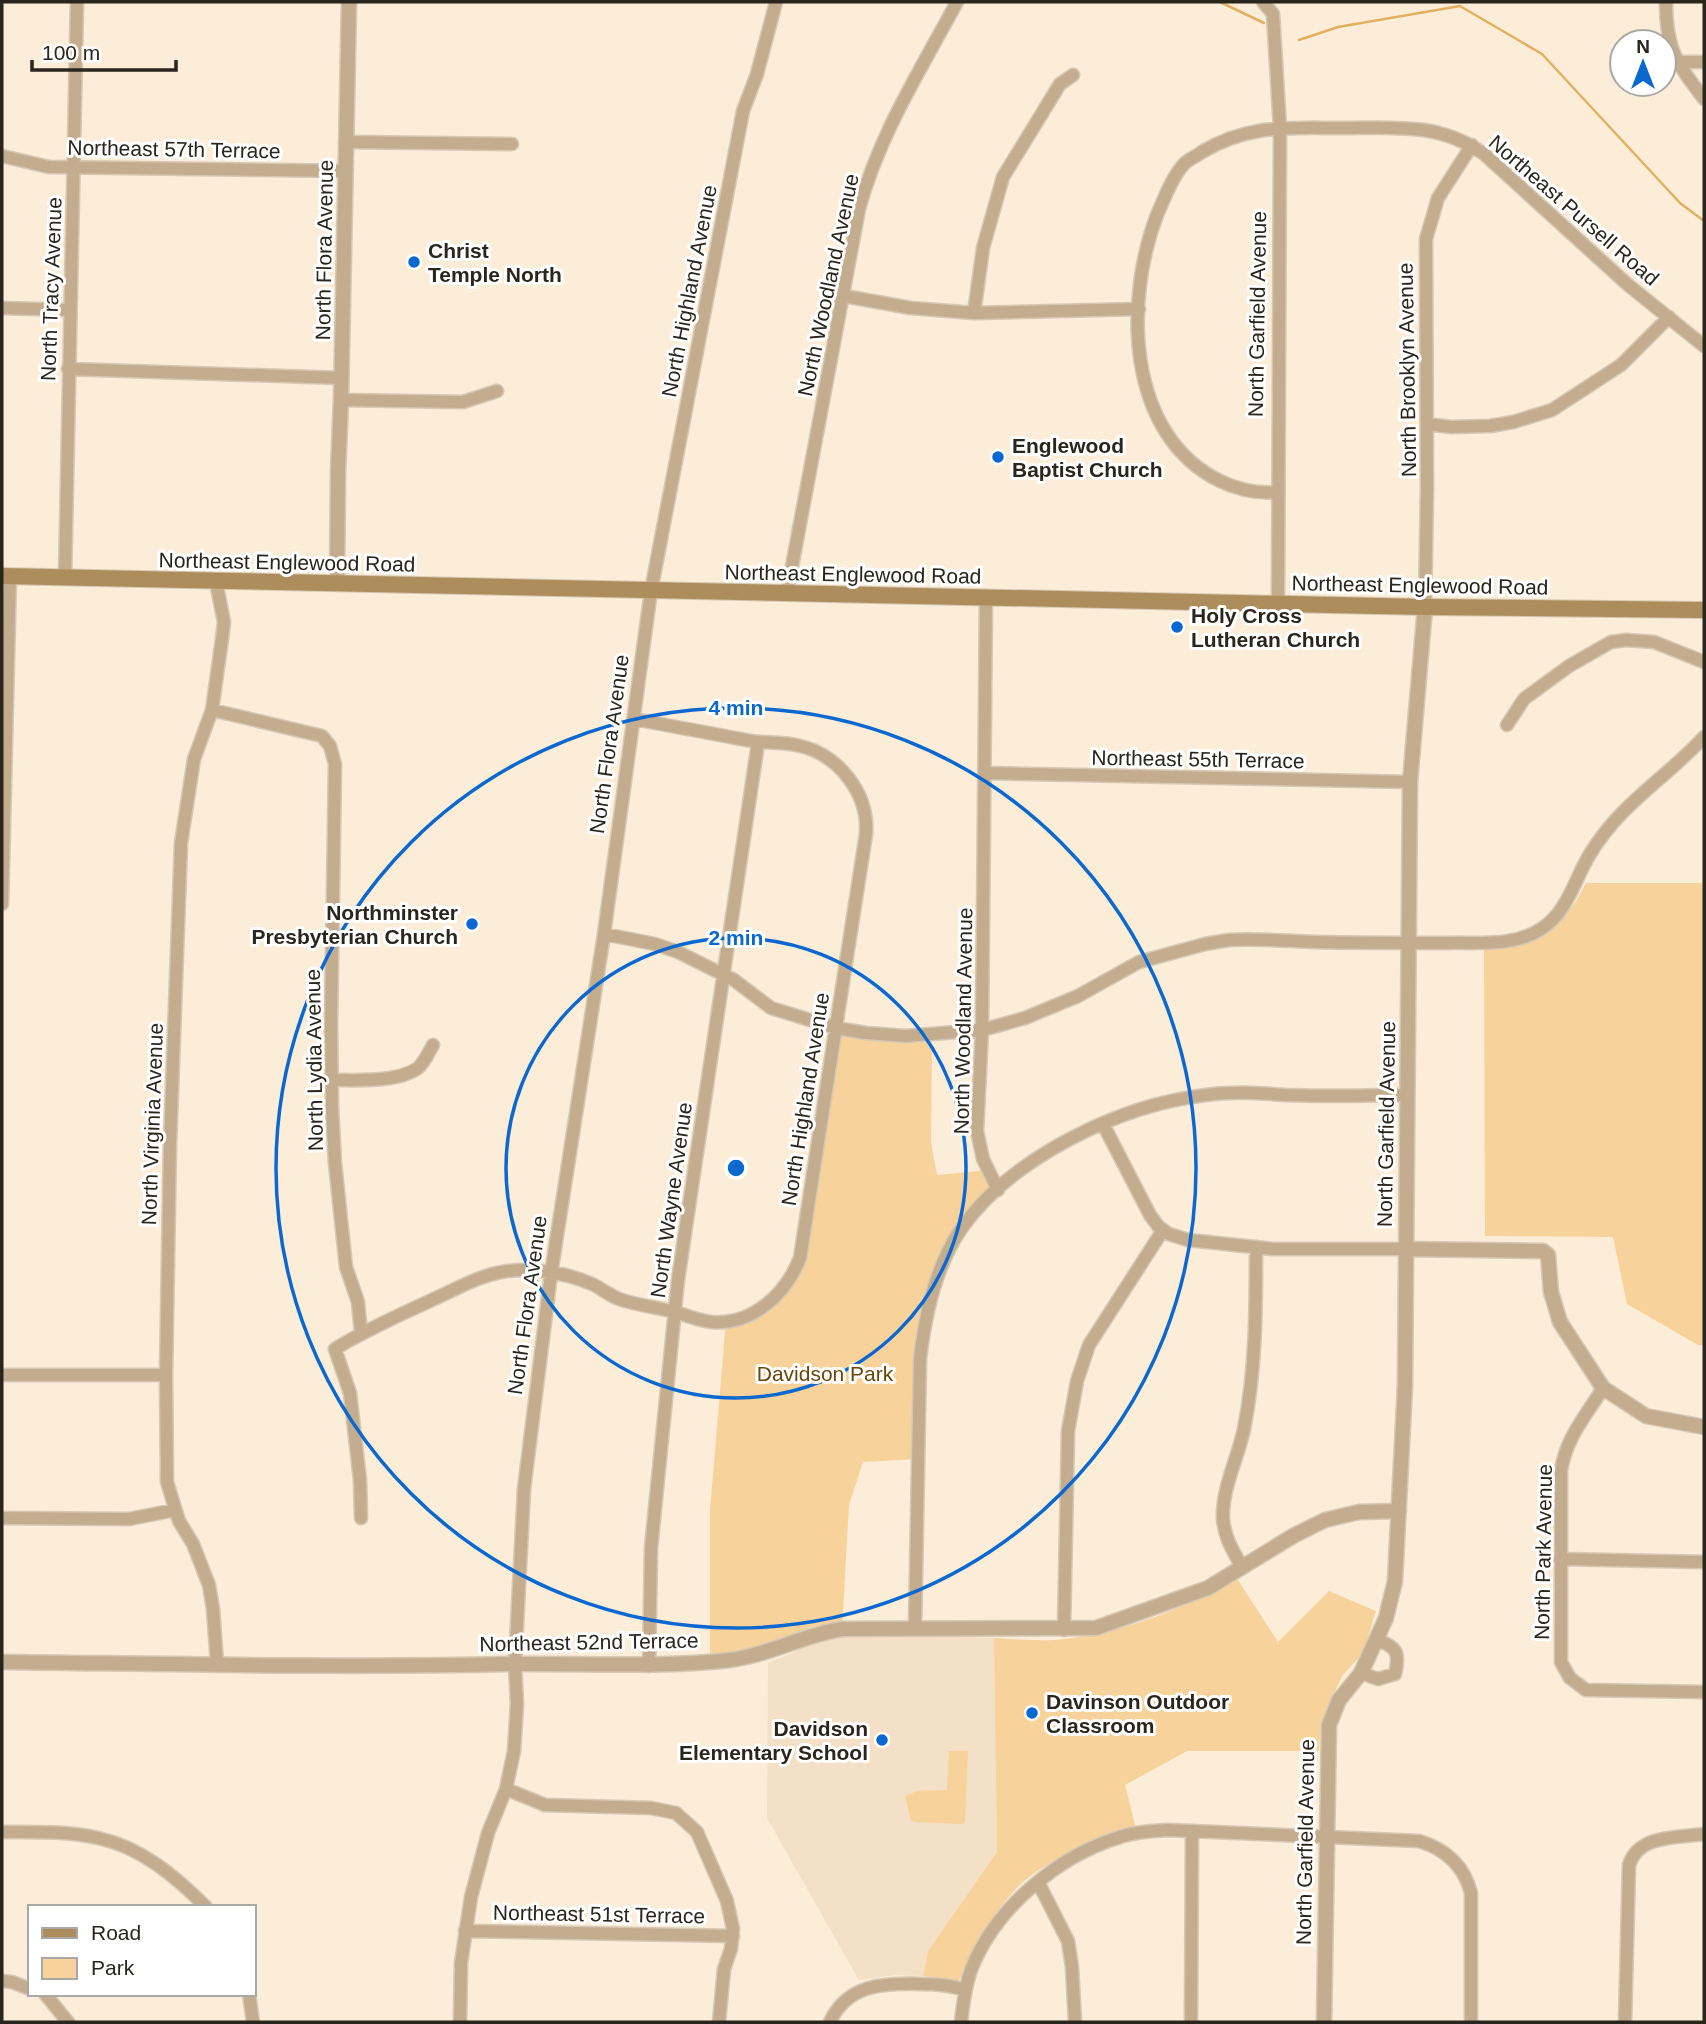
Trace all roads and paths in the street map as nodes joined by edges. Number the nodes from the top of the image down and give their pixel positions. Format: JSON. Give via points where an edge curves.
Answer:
{"nodes":[{"id":1,"x":77,"y":2,"type":"edge"},
{"id":2,"x":349,"y":2,"type":"edge"},
{"id":3,"x":776,"y":2,"type":"edge"},
{"id":4,"x":957,"y":2,"type":"edge"},
{"id":5,"x":1263,"y":2,"type":"edge"},
{"id":6,"x":1666,"y":2,"type":"edge"},
{"id":7,"x":1667,"y":28,"type":"edge"},
{"id":8,"x":1678,"y":62,"type":"edge"},
{"id":9,"x":1704,"y":62,"type":"edge"},
{"id":10,"x":1678,"y":63,"type":"edge"},
{"id":11,"x":1073,"y":75,"type":"dead end"},
{"id":12,"x":1704,"y":99,"type":"edge"},
{"id":13,"x":1280,"y":128,"type":"junction"},
{"id":14,"x":347,"y":142,"type":"junction"},
{"id":15,"x":512,"y":144,"type":"dead end"},
{"id":16,"x":1472,"y":145,"type":"junction"},
{"id":17,"x":2,"y":156,"type":"edge"},
{"id":18,"x":74,"y":168,"type":"junction"},
{"id":19,"x":346,"y":171,"type":"junction"},
{"id":20,"x":844,"y":296,"type":"junction"},
{"id":21,"x":2,"y":308,"type":"edge"},
{"id":22,"x":1139,"y":309,"type":"junction"},
{"id":23,"x":69,"y":310,"type":"junction"},
{"id":24,"x":974,"y":313,"type":"junction"},
{"id":25,"x":1669,"y":317,"type":"junction"},
{"id":26,"x":1704,"y":346,"type":"edge"},
{"id":27,"x":68,"y":369,"type":"junction"},
{"id":28,"x":342,"y":378,"type":"junction"},
{"id":29,"x":498,"y":391,"type":"dead end"},
{"id":30,"x":341,"y":400,"type":"junction"},
{"id":31,"x":1427,"y":424,"type":"junction"},
{"id":32,"x":1277,"y":492,"type":"junction"},
{"id":33,"x":6,"y":576,"type":"edge"},
{"id":34,"x":65,"y":577,"type":"junction"},
{"id":35,"x":216,"y":582,"type":"junction"},
{"id":36,"x":337,"y":583,"type":"junction"},
{"id":37,"x":651,"y":591,"type":"junction"},
{"id":38,"x":788,"y":593,"type":"junction"},
{"id":39,"x":986,"y":598,"type":"junction"},
{"id":40,"x":1278,"y":604,"type":"junction"},
{"id":41,"x":1425,"y":607,"type":"junction"},
{"id":42,"x":1704,"y":610,"type":"edge"},
{"id":43,"x":1704,"y":662,"type":"edge"},
{"id":44,"x":212,"y":710,"type":"junction"},
{"id":45,"x":634,"y":719,"type":"junction"},
{"id":46,"x":1507,"y":725,"type":"dead end"},
{"id":47,"x":1704,"y":737,"type":"edge"},
{"id":48,"x":758,"y":743,"type":"junction"},
{"id":49,"x":986,"y":773,"type":"junction"},
{"id":50,"x":1410,"y":782,"type":"junction"},
{"id":51,"x":2,"y":904,"type":"edge"},
{"id":52,"x":604,"y":933,"type":"junction"},
{"id":53,"x":1409,"y":943,"type":"junction"},
{"id":54,"x":722,"y":973,"type":"junction"},
{"id":55,"x":836,"y":1028,"type":"junction"},
{"id":56,"x":982,"y":1030,"type":"junction"},
{"id":57,"x":433,"y":1045,"type":"dead end"},
{"id":58,"x":331,"y":1080,"type":"junction"},
{"id":59,"x":1407,"y":1095,"type":"junction"},
{"id":60,"x":1103,"y":1124,"type":"junction"},
{"id":61,"x":998,"y":1190,"type":"junction"},
{"id":62,"x":1163,"y":1230,"type":"junction"},
{"id":63,"x":1256,"y":1247,"type":"junction"},
{"id":64,"x":1405,"y":1249,"type":"junction"},
{"id":65,"x":551,"y":1274,"type":"junction"},
{"id":66,"x":675,"y":1312,"type":"junction"},
{"id":67,"x":361,"y":1333,"type":"junction"},
{"id":68,"x":2,"y":1375,"type":"edge"},
{"id":69,"x":166,"y":1376,"type":"junction"},
{"id":70,"x":1603,"y":1388,"type":"junction"},
{"id":71,"x":1704,"y":1427,"type":"edge"},
{"id":72,"x":175,"y":1510,"type":"junction"},
{"id":73,"x":1399,"y":1511,"type":"junction"},
{"id":74,"x":2,"y":1518,"type":"edge"},
{"id":75,"x":361,"y":1518,"type":"dead end"},
{"id":76,"x":1560,"y":1559,"type":"junction"},
{"id":77,"x":1704,"y":1562,"type":"edge"},
{"id":78,"x":1242,"y":1567,"type":"junction"},
{"id":79,"x":915,"y":1629,"type":"junction"},
{"id":80,"x":1064,"y":1630,"type":"junction"},
{"id":81,"x":1376,"y":1640,"type":"junction"},
{"id":82,"x":2,"y":1662,"type":"edge"},
{"id":83,"x":217,"y":1663,"type":"junction"},
{"id":84,"x":515,"y":1664,"type":"junction"},
{"id":85,"x":649,"y":1666,"type":"junction"},
{"id":86,"x":1360,"y":1673,"type":"junction"},
{"id":87,"x":1704,"y":1692,"type":"edge"},
{"id":88,"x":506,"y":1789,"type":"junction"},
{"id":89,"x":1192,"y":1831,"type":"junction"},
{"id":90,"x":2,"y":1832,"type":"edge"},
{"id":91,"x":1704,"y":1834,"type":"edge"},
{"id":92,"x":1326,"y":1836,"type":"junction"},
{"id":93,"x":1038,"y":1882,"type":"junction"},
{"id":94,"x":204,"y":1905,"type":"edge"},
{"id":95,"x":465,"y":1931,"type":"junction"},
{"id":96,"x":733,"y":1936,"type":"junction"},
{"id":97,"x":2,"y":1981,"type":"edge"},
{"id":98,"x":28,"y":1988,"type":"edge"},
{"id":99,"x":965,"y":1990,"type":"junction"},
{"id":100,"x":47,"y":1996,"type":"edge"},
{"id":101,"x":249,"y":1996,"type":"edge"},
{"id":102,"x":68,"y":2022,"type":"edge"},
{"id":103,"x":253,"y":2022,"type":"edge"},
{"id":104,"x":460,"y":2022,"type":"edge"},
{"id":105,"x":719,"y":2022,"type":"edge"},
{"id":106,"x":830,"y":2022,"type":"edge"},
{"id":107,"x":961,"y":2022,"type":"edge"},
{"id":108,"x":1074,"y":2022,"type":"edge"},
{"id":109,"x":1191,"y":2022,"type":"edge"},
{"id":110,"x":1324,"y":2022,"type":"edge"},
{"id":111,"x":1471,"y":2022,"type":"edge"},
{"id":112,"x":1625,"y":2022,"type":"edge"}],
"edges":[{"from":1,"to":18,"type":"street","name":"North Tracy Avenue"},
{"from":2,"to":14,"type":"street","name":"North Flora Avenue"},
{"from":3,"to":37,"type":"street","name":"North Highland Avenue","via":[[743,111]]},
{"from":4,"to":20,"type":"street","name":"North Woodland Avenue","via":[[874,161],[859,209]]},
{"from":5,"to":13,"type":"street","name":"North Garfield Avenue","via":[[1273,14]]},
{"from":6,"to":7,"type":"street"},
{"from":8,"to":9,"type":"street"},
{"from":10,"to":12,"type":"street"},
{"from":11,"to":24,"type":"street","via":[[1060,84],[1003,177],[983,248]]},
{"from":13,"to":16,"type":"street","name":"Northeast Pursell Road","via":[[1429,130]]},
{"from":13,"to":22,"type":"street","name":"Northeast Pursell Road","via":[[1238,134],[1185,163],[1152,229]]},
{"from":13,"to":32,"type":"street","name":"North Garfield Avenue"},
{"from":14,"to":15,"type":"street"},
{"from":14,"to":19,"type":"street","name":"North Flora Avenue"},
{"from":16,"to":25,"type":"street","name":"Northeast Pursell Road"},
{"from":16,"to":31,"type":"street","name":"North Brooklyn Avenue","via":[[1438,198],[1426,239]]},
{"from":17,"to":18,"type":"street","name":"Northeast 57th Terrace"},
{"from":18,"to":19,"type":"street","name":"Northeast 57th Terrace"},
{"from":18,"to":23,"type":"street","name":"North Tracy Avenue"},
{"from":19,"to":28,"type":"street","name":"North Flora Avenue"},
{"from":20,"to":24,"type":"street"},
{"from":20,"to":38,"type":"street","name":"North Woodland Avenue"},
{"from":21,"to":23,"type":"street"},
{"from":22,"to":24,"type":"street"},
{"from":22,"to":32,"type":"street","name":"Northeast Pursell Road","via":[[1145,378],[1172,444],[1199,469],[1224,483]]},
{"from":23,"to":27,"type":"street","name":"North Tracy Avenue"},
{"from":25,"to":26,"type":"street","name":"Northeast Pursell Road"},
{"from":25,"to":31,"type":"street","via":[[1621,365],[1552,410],[1490,426]]},
{"from":27,"to":28,"type":"street"},
{"from":27,"to":34,"type":"street","name":"North Tracy Avenue"},
{"from":28,"to":30,"type":"street","name":"North Flora Avenue"},
{"from":29,"to":30,"type":"street","via":[[463,402]]},
{"from":30,"to":36,"type":"street","name":"North Flora Avenue"},
{"from":31,"to":41,"type":"street","name":"North Brooklyn Avenue"},
{"from":32,"to":40,"type":"street","name":"North Garfield Avenue"},
{"from":33,"to":34,"type":"main road","name":"Northeast Englewood Road"},
{"from":33,"to":51,"type":"street"},
{"from":34,"to":35,"type":"main road","name":"Northeast Englewood Road"},
{"from":35,"to":36,"type":"main road","name":"Northeast Englewood Road"},
{"from":35,"to":44,"type":"street","name":"North Virginia Avenue","via":[[223,622]]},
{"from":36,"to":37,"type":"main road","name":"Northeast Englewood Road"},
{"from":37,"to":38,"type":"main road","name":"Northeast Englewood Road"},
{"from":37,"to":45,"type":"street","name":"North Flora Avenue"},
{"from":38,"to":39,"type":"main road","name":"Northeast Englewood Road"},
{"from":39,"to":40,"type":"main road","name":"Northeast Englewood Road"},
{"from":39,"to":49,"type":"street","name":"North Woodland Avenue"},
{"from":40,"to":41,"type":"main road","name":"Northeast Englewood Road"},
{"from":41,"to":42,"type":"main road","name":"Northeast Englewood Road"},
{"from":41,"to":50,"type":"street","name":"North Garfield Avenue"},
{"from":43,"to":46,"type":"street","via":[[1654,642],[1611,642],[1524,699]]},
{"from":44,"to":58,"type":"street","name":"North Lydia Avenue","via":[[316,734],[328,742],[335,764]]},
{"from":44,"to":69,"type":"street","name":"North Virginia Avenue","via":[[194,759],[181,842]]},
{"from":45,"to":48,"type":"street"},
{"from":45,"to":52,"type":"street","name":"North Flora Avenue"},
{"from":47,"to":53,"type":"street","via":[[1622,811],[1589,855],[1562,909],[1539,931],[1498,942]]},
{"from":48,"to":54,"type":"street","name":"North Wayne Avenue"},
{"from":48,"to":55,"type":"street","name":"North Highland Avenue","via":[[798,745],[818,752],[838,767],[858,793],[865,813],[866,834]]},
{"from":49,"to":50,"type":"street","name":"Northeast 55th Terrace"},
{"from":49,"to":56,"type":"street","name":"North Woodland Avenue"},
{"from":50,"to":53,"type":"street","name":"North Garfield Avenue"},
{"from":52,"to":54,"type":"street","via":[[678,952]]},
{"from":52,"to":65,"type":"street","name":"North Flora Avenue"},
{"from":53,"to":56,"type":"street","via":[[1245,939],[1206,944],[1139,962],[1059,1004]]},
{"from":53,"to":59,"type":"street","name":"North Garfield Avenue"},
{"from":54,"to":55,"type":"street","via":[[771,1008]]},
{"from":54,"to":66,"type":"street","name":"North Wayne Avenue"},
{"from":55,"to":56,"type":"street","via":[[906,1036]]},
{"from":55,"to":66,"type":"street","name":"North Highland Avenue","via":[[803,1245],[789,1281],[762,1308],[739,1319],[713,1322]]},
{"from":56,"to":61,"type":"street","name":"North Woodland Avenue","via":[[977,1131],[983,1159]]},
{"from":57,"to":58,"type":"street","via":[[418,1068],[397,1076],[373,1081]]},
{"from":58,"to":67,"type":"street","name":"North Lydia Avenue","via":[[346,1267],[358,1302]]},
{"from":59,"to":60,"type":"street","via":[[1206,1094],[1153,1105]]},
{"from":59,"to":64,"type":"street","name":"North Garfield Avenue"},
{"from":60,"to":61,"type":"street","via":[[1040,1157]]},
{"from":60,"to":62,"type":"street","via":[[1150,1216]]},
{"from":61,"to":79,"type":"street","via":[[956,1238],[939,1276],[922,1336]]},
{"from":62,"to":63,"type":"street","via":[[1182,1239]]},
{"from":62,"to":80,"type":"street","via":[[1089,1345],[1077,1381],[1068,1431]]},
{"from":63,"to":64,"type":"street"},
{"from":63,"to":78,"type":"street","via":[[1251,1383],[1223,1514],[1225,1533]]},
{"from":64,"to":70,"type":"street","via":[[1543,1251],[1548,1255],[1551,1292],[1560,1322]]},
{"from":64,"to":73,"type":"street","name":"North Garfield Avenue"},
{"from":65,"to":66,"type":"street","name":"North Highland Avenue","via":[[582,1280],[616,1299]]},
{"from":65,"to":67,"type":"street","name":"North Highland Avenue","via":[[526,1270],[489,1275]]},
{"from":65,"to":84,"type":"street","name":"North Flora Avenue","via":[[524,1489]]},
{"from":66,"to":85,"type":"street","name":"North Wayne Avenue","via":[[650,1549]]},
{"from":67,"to":75,"type":"street","name":"North Highland Avenue","via":[[335,1349],[350,1393]]},
{"from":68,"to":69,"type":"street"},
{"from":69,"to":72,"type":"street","name":"North Virginia Avenue","via":[[166,1482]]},
{"from":70,"to":71,"type":"street","via":[[1646,1416]]},
{"from":70,"to":76,"type":"street","name":"North Park Avenue","via":[[1572,1433],[1563,1458]]},
{"from":72,"to":74,"type":"street","via":[[130,1519]]},
{"from":72,"to":83,"type":"street","name":"North Virginia Avenue","via":[[209,1585]]},
{"from":73,"to":78,"type":"street","name":"Northeast 52nd Terrace","via":[[1359,1512],[1325,1520]]},
{"from":73,"to":81,"type":"street","name":"North Garfield Avenue","via":[[1395,1581]]},
{"from":76,"to":77,"type":"street"},
{"from":76,"to":87,"type":"street","name":"North Park Avenue","via":[[1561,1662],[1573,1681],[1586,1690]]},
{"from":78,"to":80,"type":"street","name":"Northeast 52nd Terrace","via":[[1208,1588],[1165,1605],[1096,1628]]},
{"from":79,"to":80,"type":"street","name":"Northeast 52nd Terrace"},
{"from":79,"to":85,"type":"street","name":"Northeast 52nd Terrace","via":[[842,1629],[802,1637],[744,1658]]},
{"from":81,"to":86,"type":"street","name":"North Garfield Avenue"},
{"from":81,"to":86,"type":"street","via":[[1396,1651],[1395,1674],[1378,1679]]},
{"from":82,"to":83,"type":"street","name":"Northeast 52nd Terrace"},
{"from":83,"to":84,"type":"street","name":"Northeast 52nd Terrace"},
{"from":84,"to":85,"type":"street","name":"Northeast 52nd Terrace"},
{"from":84,"to":88,"type":"street","name":"North Flora Avenue","via":[[514,1751]]},
{"from":86,"to":92,"type":"street","name":"North Garfield Avenue","via":[[1339,1700],[1329,1725]]},
{"from":88,"to":95,"type":"street","name":"North Flora Avenue","via":[[480,1860]]},
{"from":88,"to":96,"type":"street","via":[[545,1805],[676,1813],[697,1832],[727,1900]]},
{"from":89,"to":92,"type":"street"},
{"from":89,"to":93,"type":"street","via":[[1119,1837],[1086,1851]]},
{"from":89,"to":109,"type":"street"},
{"from":90,"to":94,"type":"street","via":[[99,1838],[143,1856]]},
{"from":91,"to":112,"type":"street","via":[[1652,1841],[1631,1858]]},
{"from":92,"to":110,"type":"street","name":"North Garfield Avenue"},
{"from":92,"to":111,"type":"street","via":[[1419,1841],[1451,1858],[1463,1873],[1471,1893]]},
{"from":93,"to":99,"type":"street","via":[[998,1924],[972,1968]]},
{"from":93,"to":108,"type":"street","via":[[1068,1941]]},
{"from":95,"to":96,"type":"street","name":"Northeast 51st Terrace"},
{"from":95,"to":104,"type":"street","name":"North Flora Avenue"},
{"from":96,"to":105,"type":"street","via":[[724,1969]]},
{"from":97,"to":98,"type":"street"},
{"from":99,"to":106,"type":"street","via":[[929,1984],[875,1985],[842,2003]]},
{"from":99,"to":107,"type":"street"},
{"from":100,"to":102,"type":"street"},
{"from":101,"to":103,"type":"street"}]}
